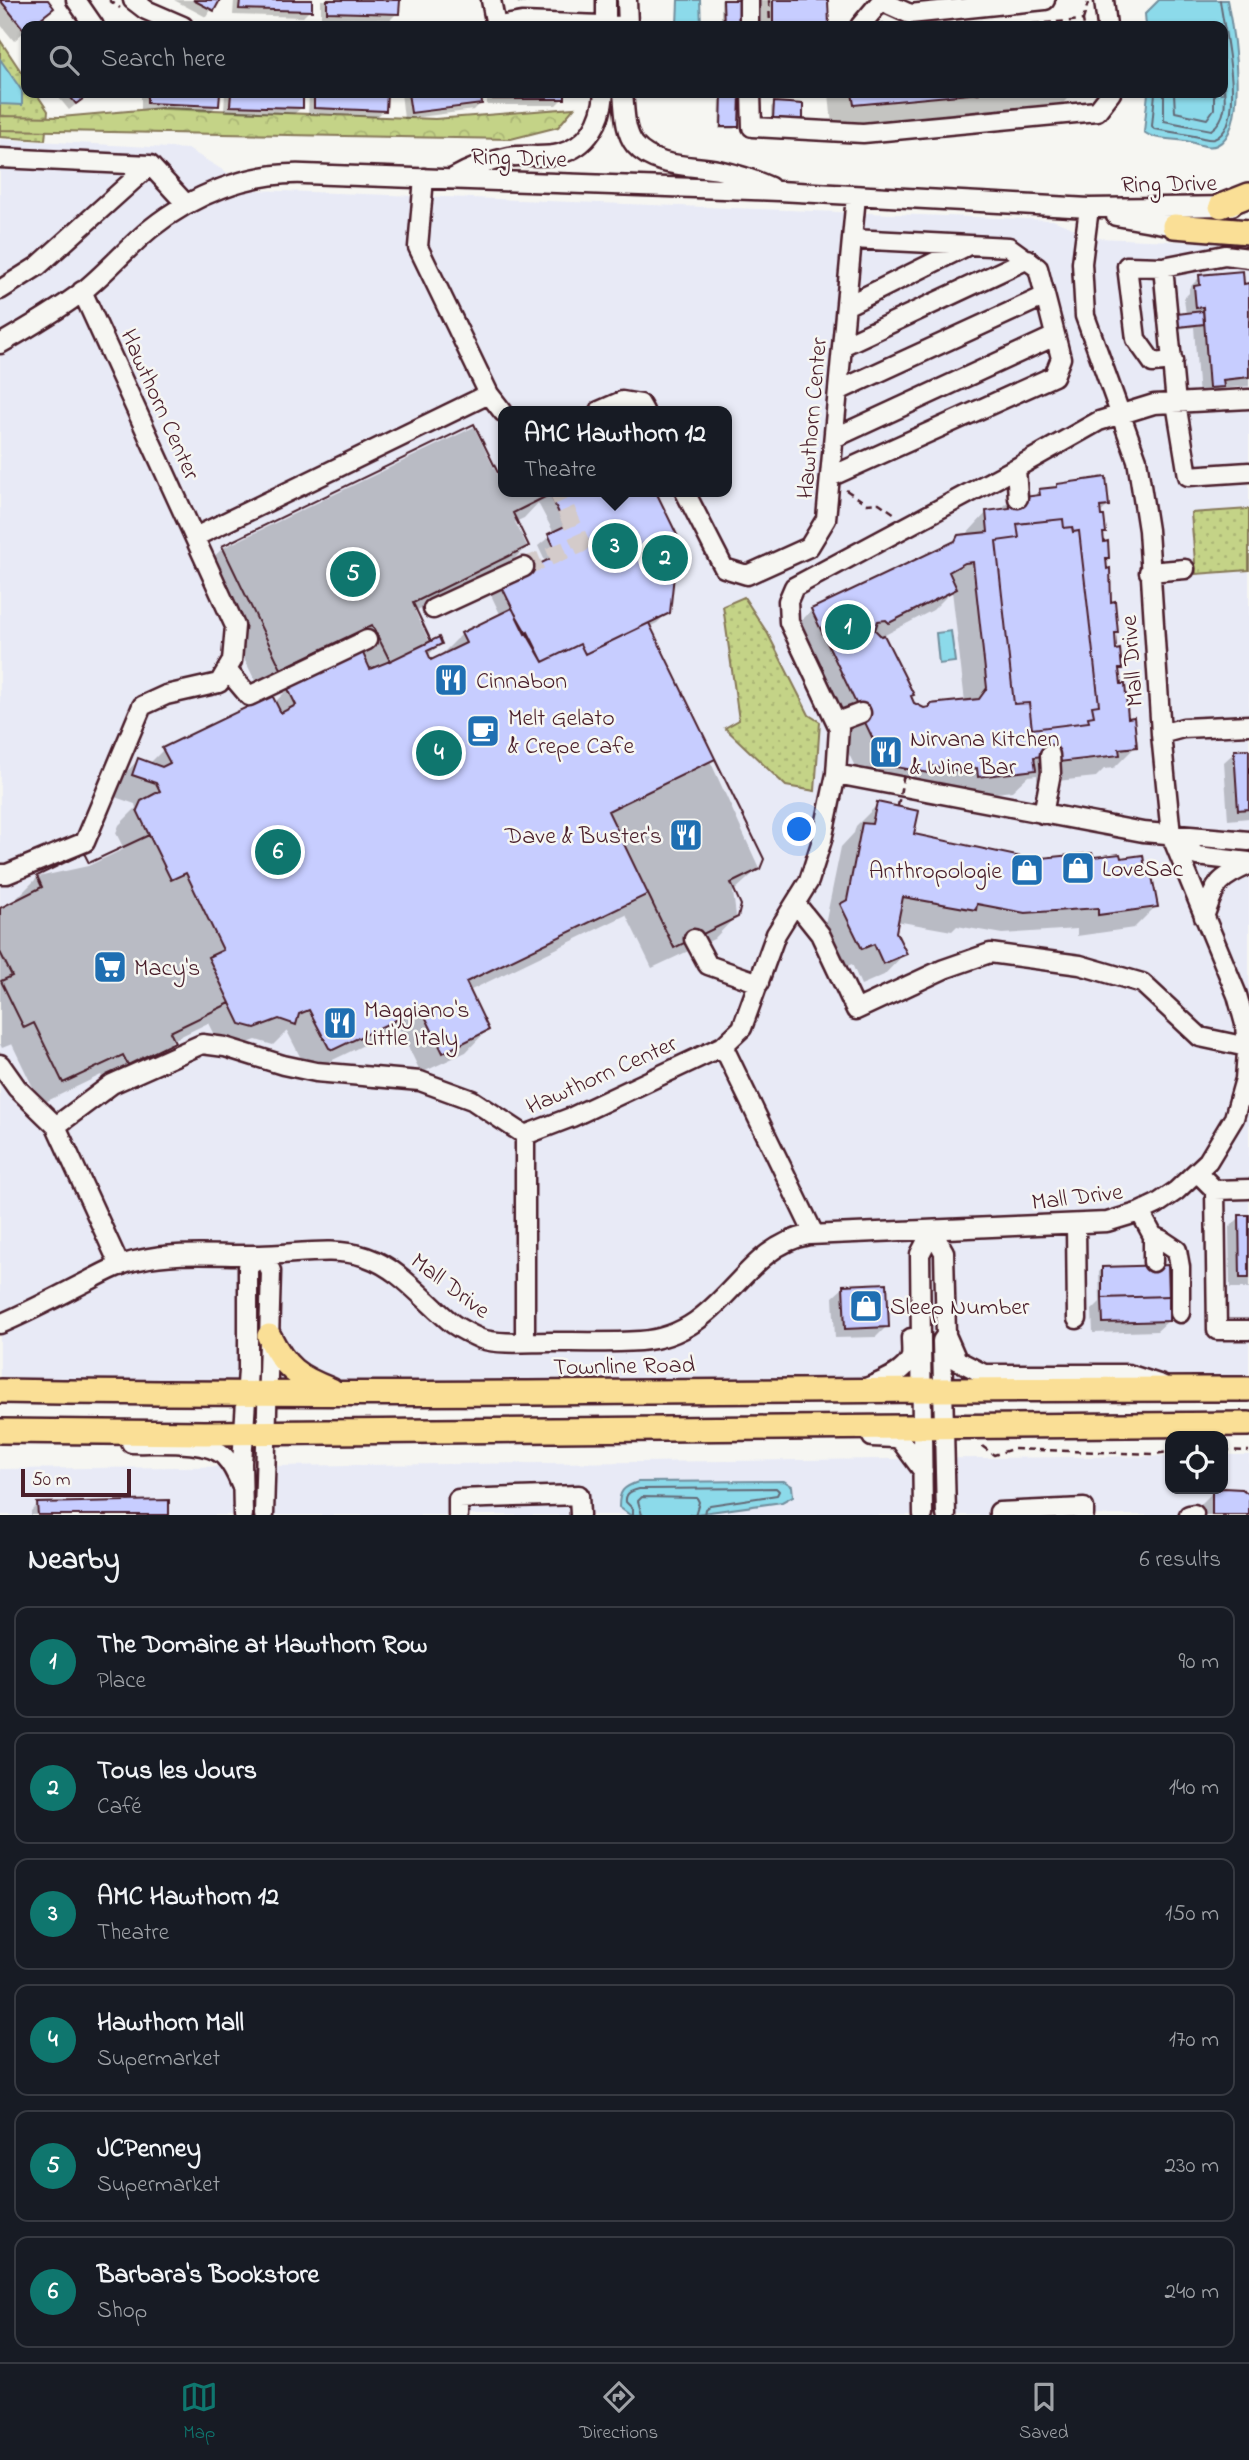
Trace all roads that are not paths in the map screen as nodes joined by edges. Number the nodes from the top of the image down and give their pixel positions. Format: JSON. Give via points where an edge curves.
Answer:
{"nodes":[{"id":1,"x":76,"y":0,"type":"edge"},
{"id":2,"x":133,"y":0,"type":"edge"},
{"id":3,"x":491,"y":0,"type":"edge"},
{"id":4,"x":606,"y":0,"type":"edge"},
{"id":5,"x":627,"y":0,"type":"edge"},
{"id":6,"x":749,"y":0,"type":"edge"},
{"id":7,"x":884,"y":0,"type":"edge"},
{"id":8,"x":1045,"y":0,"type":"edge"},
{"id":9,"x":1104,"y":0,"type":"edge"},
{"id":10,"x":91,"y":21,"type":"edge"},
{"id":11,"x":158,"y":21,"type":"edge"},
{"id":12,"x":496,"y":21,"type":"edge"},
{"id":13,"x":606,"y":21,"type":"edge"},
{"id":14,"x":628,"y":21,"type":"edge"},
{"id":15,"x":749,"y":21,"type":"edge"},
{"id":16,"x":865,"y":21,"type":"edge"},
{"id":17,"x":1106,"y":21,"type":"edge"},
{"id":18,"x":603,"y":98,"type":"edge"},
{"id":19,"x":623,"y":98,"type":"edge"},
{"id":20,"x":751,"y":98,"type":"edge"},
{"id":21,"x":1107,"y":98,"type":"edge"},
{"id":22,"x":0,"y":158,"type":"edge"},
{"id":23,"x":150,"y":165,"type":"junction"},
{"id":24,"x":424,"y":178,"type":"junction"},
{"id":25,"x":452,"y":179,"type":"junction"},
{"id":26,"x":779,"y":191,"type":"junction"},
{"id":27,"x":1249,"y":195,"type":"edge"},
{"id":28,"x":856,"y":196,"type":"junction"},
{"id":29,"x":186,"y":204,"type":"junction"},
{"id":30,"x":1249,"y":205,"type":"edge"},
{"id":31,"x":1221,"y":206,"type":"junction"},
{"id":32,"x":1089,"y":208,"type":"junction"},
{"id":33,"x":1249,"y":221,"type":"edge"},
{"id":34,"x":1174,"y":226,"type":"junction"},
{"id":35,"x":1249,"y":232,"type":"edge"},
{"id":36,"x":852,"y":239,"type":"junction"},
{"id":37,"x":968,"y":245,"type":"junction"},
{"id":38,"x":1249,"y":258,"type":"edge"},
{"id":39,"x":1028,"y":259,"type":"junction"},
{"id":40,"x":1163,"y":267,"type":"junction"},
{"id":41,"x":0,"y":290,"type":"edge"},
{"id":42,"x":82,"y":291,"type":"junction"},
{"id":43,"x":1045,"y":296,"type":"junction"},
{"id":44,"x":846,"y":306,"type":"junction"},
{"id":45,"x":1055,"y":336,"type":"junction"},
{"id":46,"x":0,"y":344,"type":"edge"},
{"id":47,"x":842,"y":346,"type":"junction"},
{"id":48,"x":1173,"y":361,"type":"junction"},
{"id":49,"x":838,"y":391,"type":"junction"},
{"id":50,"x":489,"y":394,"type":"junction"},
{"id":51,"x":1249,"y":399,"type":"edge"},
{"id":52,"x":1177,"y":403,"type":"junction"},
{"id":53,"x":498,"y":406,"type":"edge"},
{"id":54,"x":610,"y":406,"type":"edge"},
{"id":55,"x":641,"y":406,"type":"edge"},
{"id":56,"x":1120,"y":413,"type":"junction"},
{"id":57,"x":834,"y":438,"type":"junction"},
{"id":58,"x":1016,"y":468,"type":"junction"},
{"id":59,"x":1249,"y":472,"type":"edge"},
{"id":60,"x":836,"y":482,"type":"junction"},
{"id":61,"x":688,"y":497,"type":"edge"},
{"id":62,"x":1018,"y":498,"type":"dead end"},
{"id":63,"x":195,"y":537,"type":"junction"},
{"id":64,"x":524,"y":567,"type":"tunnel mouth"},
{"id":65,"x":1185,"y":569,"type":"dead end"},
{"id":66,"x":1149,"y":572,"type":"junction"},
{"id":67,"x":433,"y":609,"type":"dead end"},
{"id":68,"x":367,"y":640,"type":"dead end"},
{"id":69,"x":227,"y":670,"type":"junction"},
{"id":70,"x":861,"y":713,"type":"dead end"},
{"id":71,"x":837,"y":722,"type":"junction"},
{"id":72,"x":1249,"y":725,"type":"edge"},
{"id":73,"x":1161,"y":734,"type":"junction"},
{"id":74,"x":1050,"y":755,"type":"dead end"},
{"id":75,"x":836,"y":774,"type":"junction"},
{"id":76,"x":1043,"y":814,"type":"junction"},
{"id":77,"x":1171,"y":835,"type":"junction"},
{"id":78,"x":1249,"y":841,"type":"edge"},
{"id":79,"x":1249,"y":864,"type":"edge"},
{"id":80,"x":0,"y":874,"type":"edge"},
{"id":81,"x":796,"y":904,"type":"junction"},
{"id":82,"x":1204,"y":917,"type":"junction"},
{"id":83,"x":694,"y":939,"type":"dead end"},
{"id":84,"x":759,"y":983,"type":"junction"},
{"id":85,"x":723,"y":1046,"type":"junction"},
{"id":86,"x":1247,"y":1047,"type":"junction"},
{"id":87,"x":0,"y":1064,"type":"edge"},
{"id":88,"x":1246,"y":1086,"type":"edge"},
{"id":89,"x":1243,"y":1113,"type":"edge"},
{"id":90,"x":56,"y":1126,"type":"junction"},
{"id":91,"x":525,"y":1135,"type":"junction"},
{"id":92,"x":1197,"y":1172,"type":"junction"},
{"id":93,"x":1249,"y":1189,"type":"edge"},
{"id":94,"x":1215,"y":1190,"type":"junction"},
{"id":95,"x":1140,"y":1212,"type":"junction"},
{"id":96,"x":1076,"y":1225,"type":"junction"},
{"id":97,"x":932,"y":1231,"type":"junction"},
{"id":98,"x":814,"y":1234,"type":"junction"},
{"id":99,"x":1153,"y":1236,"type":"junction"},
{"id":100,"x":263,"y":1255,"type":"junction"},
{"id":101,"x":1153,"y":1262,"type":"dead end"},
{"id":102,"x":120,"y":1266,"type":"junction"},
{"id":103,"x":920,"y":1274,"type":"junction"},
{"id":104,"x":1181,"y":1313,"type":"dead end"},
{"id":105,"x":1077,"y":1320,"type":"dead end"},
{"id":106,"x":0,"y":1324,"type":"edge"},
{"id":107,"x":1249,"y":1331,"type":"edge"},
{"id":108,"x":269,"y":1335,"type":"junction"},
{"id":109,"x":946,"y":1335,"type":"junction"},
{"id":110,"x":525,"y":1342,"type":"junction"},
{"id":111,"x":932,"y":1388,"type":"junction"},
{"id":112,"x":1173,"y":1388,"type":"junction"},
{"id":113,"x":863,"y":1389,"type":"junction"},
{"id":114,"x":1249,"y":1389,"type":"edge"},
{"id":115,"x":0,"y":1391,"type":"edge"},
{"id":116,"x":257,"y":1394,"type":"junction"},
{"id":117,"x":344,"y":1394,"type":"junction"},
{"id":118,"x":1249,"y":1424,"type":"edge"},
{"id":119,"x":933,"y":1426,"type":"junction"},
{"id":120,"x":685,"y":1428,"type":"junction"},
{"id":121,"x":0,"y":1431,"type":"edge"},
{"id":122,"x":48,"y":1432,"type":"junction"},
{"id":123,"x":255,"y":1432,"type":"junction"},
{"id":124,"x":923,"y":1471,"type":"junction"},
{"id":125,"x":243,"y":1487,"type":"junction"},
{"id":126,"x":243,"y":1515,"type":"edge"},
{"id":127,"x":264,"y":1515,"type":"edge"},
{"id":128,"x":458,"y":1515,"type":"edge"},
{"id":129,"x":580,"y":1515,"type":"edge"},
{"id":130,"x":923,"y":1515,"type":"edge"},
{"id":131,"x":946,"y":1515,"type":"edge"},
{"id":132,"x":999,"y":1515,"type":"edge"},
{"id":133,"x":1084,"y":1515,"type":"edge"}],
"edges":[{"from":1,"to":10,"type":"street"},
{"from":2,"to":11,"type":"street"},
{"from":3,"to":12,"type":"street"},
{"from":4,"to":13,"type":"street"},
{"from":5,"to":14,"type":"street"},
{"from":6,"to":15,"type":"street"},
{"from":7,"to":8,"type":"street","via":[[910,13]]},
{"from":7,"to":16,"type":"street"},
{"from":9,"to":17,"type":"street"},
{"from":18,"to":25,"type":"street","via":[[593,133],[576,147],[558,154],[512,157],[475,166]]},
{"from":19,"to":26,"type":"street","via":[[626,127],[643,152],[668,163],[753,179]]},
{"from":20,"to":21,"type":"street","via":[[752,127],[863,133],[1097,111]]},
{"from":22,"to":23,"type":"street"},
{"from":23,"to":29,"type":"street"},
{"from":23,"to":41,"type":"street","via":[[38,266]]},
{"from":24,"to":25,"type":"street","name":"Ring Drive"},
{"from":24,"to":29,"type":"street","name":"Ring Drive","via":[[277,175],[212,192]]},
{"from":24,"to":50,"type":"street","via":[[418,247]]},
{"from":25,"to":26,"type":"street","name":"Ring Drive"},
{"from":26,"to":28,"type":"street","name":"Ring Drive"},
{"from":27,"to":31,"type":"main road"},
{"from":28,"to":32,"type":"street","name":"Ring Drive"},
{"from":28,"to":36,"type":"street","name":"Hawthorn Center"},
{"from":29,"to":42,"type":"street","name":"Ring Drive","via":[[150,229]]},
{"from":30,"to":31,"type":"street","name":"Ring Drive"},
{"from":31,"to":32,"type":"street","name":"Ring Drive"},
{"from":32,"to":34,"type":"street","name":"Ring Drive"},
{"from":32,"to":56,"type":"street","name":"Mall Drive","via":[[1082,263],[1085,316]]},
{"from":33,"to":34,"type":"street","name":"Ring Drive"},
{"from":34,"to":35,"type":"main road"},
{"from":36,"to":37,"type":"street"},
{"from":36,"to":44,"type":"street","name":"Hawthorn Center"},
{"from":37,"to":39,"type":"street","via":[[1009,247]]},
{"from":37,"to":44,"type":"street"},
{"from":38,"to":40,"type":"street","via":[[1225,255]]},
{"from":39,"to":43,"type":"street","via":[[1038,268]]},
{"from":39,"to":47,"type":"street"},
{"from":40,"to":48,"type":"street"},
{"from":40,"to":48,"type":"street","via":[[1127,266],[1136,338],[1153,363]]},
{"from":42,"to":46,"type":"street","name":"Ring Drive"},
{"from":42,"to":63,"type":"street","name":"Hawthorn Center"},
{"from":43,"to":45,"type":"street"},
{"from":43,"to":49,"type":"street"},
{"from":44,"to":47,"type":"street","name":"Hawthorn Center"},
{"from":45,"to":57,"type":"street"},
{"from":45,"to":60,"type":"street","via":[[1061,358],[1054,376]]},
{"from":47,"to":49,"type":"street","name":"Hawthorn Center"},
{"from":48,"to":52,"type":"street"},
{"from":49,"to":57,"type":"street","name":"Hawthorn Center"},
{"from":50,"to":53,"type":"street"},
{"from":50,"to":63,"type":"street"},
{"from":51,"to":52,"type":"street"},
{"from":52,"to":56,"type":"street"},
{"from":52,"to":59,"type":"street","via":[[1188,475]]},
{"from":54,"to":55,"type":"street","via":[[622,401]]},
{"from":56,"to":58,"type":"street"},
{"from":56,"to":66,"type":"street","name":"Mall Drive","via":[[1137,460]]},
{"from":57,"to":60,"type":"street","name":"Hawthorn Center"},
{"from":58,"to":62,"type":"street"},
{"from":58,"to":71,"type":"street","via":[[794,587],[788,601],[789,622]]},
{"from":60,"to":61,"type":"street","name":"Hawthorn Center","via":[[826,519],[809,547],[747,575],[724,568]]},
{"from":63,"to":69,"type":"street","name":"Hawthorn Center","via":[[235,626]]},
{"from":64,"to":67,"type":"street"},
{"from":65,"to":66,"type":"street"},
{"from":66,"to":73,"type":"street","name":"Mall Drive"},
{"from":68,"to":69,"type":"street","via":[[249,696]]},
{"from":69,"to":80,"type":"street","via":[[219,683],[166,695],[142,706],[85,842]]},
{"from":70,"to":71,"type":"street"},
{"from":71,"to":75,"type":"street","name":"Hawthorn Center"},
{"from":72,"to":73,"type":"street","via":[[1183,728]]},
{"from":73,"to":77,"type":"street","name":"Mall Drive"},
{"from":74,"to":76,"type":"street"},
{"from":75,"to":76,"type":"street"},
{"from":75,"to":81,"type":"street","name":"Hawthorn Center","via":[[822,840]]},
{"from":76,"to":77,"type":"street"},
{"from":77,"to":78,"type":"street"},
{"from":77,"to":79,"type":"street","via":[[1197,856]]},
{"from":77,"to":82,"type":"street","name":"Mall Drive"},
{"from":79,"to":82,"type":"street","via":[[1227,874],[1215,886]]},
{"from":81,"to":84,"type":"street","name":"Hawthorn Center","via":[[776,934]]},
{"from":81,"to":86,"type":"street","via":[[820,934],[856,1010],[990,953],[1080,965],[1142,983],[1200,1037]]},
{"from":82,"to":86,"type":"street","name":"Mall Drive","via":[[1237,995]]},
{"from":83,"to":84,"type":"street","via":[[708,965]]},
{"from":84,"to":85,"type":"street","name":"Hawthorn Center","via":[[742,1028]]},
{"from":85,"to":91,"type":"street","name":"Hawthorn Center"},
{"from":85,"to":98,"type":"street"},
{"from":86,"to":88,"type":"street","name":"Mall Drive"},
{"from":87,"to":90,"type":"street"},
{"from":88,"to":89,"type":"street","name":"Mall Drive"},
{"from":89,"to":92,"type":"street","name":"Mall Drive","via":[[1234,1118]]},
{"from":90,"to":91,"type":"street","name":"Hawthorn Center","via":[[112,1084],[202,1045],[316,1072],[421,1081],[472,1100]]},
{"from":90,"to":102,"type":"street"},
{"from":91,"to":110,"type":"street"},
{"from":92,"to":94,"type":"street"},
{"from":92,"to":95,"type":"street","name":"Mall Drive"},
{"from":93,"to":94,"type":"street"},
{"from":94,"to":107,"type":"street","via":[[1217,1330]]},
{"from":95,"to":96,"type":"street","name":"Mall Drive"},
{"from":95,"to":99,"type":"street"},
{"from":96,"to":97,"type":"street","name":"Mall Drive"},
{"from":96,"to":105,"type":"street"},
{"from":97,"to":98,"type":"street","name":"Mall Drive"},
{"from":97,"to":103,"type":"street","via":[[920,1254]]},
{"from":97,"to":109,"type":"street","via":[[944,1252]]},
{"from":98,"to":110,"type":"street","name":"Mall Drive","via":[[797,1237],[766,1255],[709,1312],[675,1334],[640,1341]]},
{"from":99,"to":101,"type":"street"},
{"from":99,"to":104,"type":"street","via":[[1177,1250]]},
{"from":100,"to":102,"type":"street","name":"Mall Drive","via":[[173,1256]]},
{"from":100,"to":108,"type":"street","via":[[271,1271]]},
{"from":100,"to":110,"type":"street","name":"Mall Drive","via":[[362,1255],[394,1272],[467,1332],[483,1339]]},
{"from":100,"to":116,"type":"street","via":[[248,1266]]},
{"from":102,"to":106,"type":"street","name":"Mall Drive"},
{"from":103,"to":111,"type":"street"},
{"from":103,"to":113,"type":"street","via":[[911,1289],[911,1356],[906,1365]]},
{"from":108,"to":116,"type":"street"},
{"from":108,"to":117,"type":"main road","via":[[279,1356],[303,1379]]},
{"from":109,"to":111,"type":"street"},
{"from":109,"to":112,"type":"street","via":[[957,1360],[984,1374],[1128,1374]]},
{"from":111,"to":112,"type":"main road","name":"Townline Road"},
{"from":111,"to":113,"type":"main road","name":"Townline Road"},
{"from":111,"to":119,"type":"street"},
{"from":112,"to":114,"type":"main road","name":"Townline Road"},
{"from":113,"to":117,"type":"main road","name":"Townline Road"},
{"from":115,"to":116,"type":"main road","name":"Townline Road"},
{"from":116,"to":117,"type":"main road","name":"Townline Road"},
{"from":116,"to":123,"type":"street"},
{"from":118,"to":119,"type":"main road"},
{"from":119,"to":120,"type":"main road"},
{"from":119,"to":124,"type":"street"},
{"from":119,"to":131,"type":"street"},
{"from":120,"to":123,"type":"main road"},
{"from":120,"to":124,"type":"street","via":[[695,1433],[895,1438]]},
{"from":121,"to":122,"type":"main road"},
{"from":122,"to":123,"type":"main road"},
{"from":122,"to":125,"type":"street","via":[[126,1443],[206,1446],[223,1455]]},
{"from":123,"to":125,"type":"street"},
{"from":123,"to":127,"type":"street"},
{"from":124,"to":130,"type":"street"},
{"from":125,"to":126,"type":"street"},
{"from":128,"to":129,"type":"street","via":[[458,1499],[579,1495]]},
{"from":132,"to":133,"type":"street","via":[[1084,1508]]}]}
